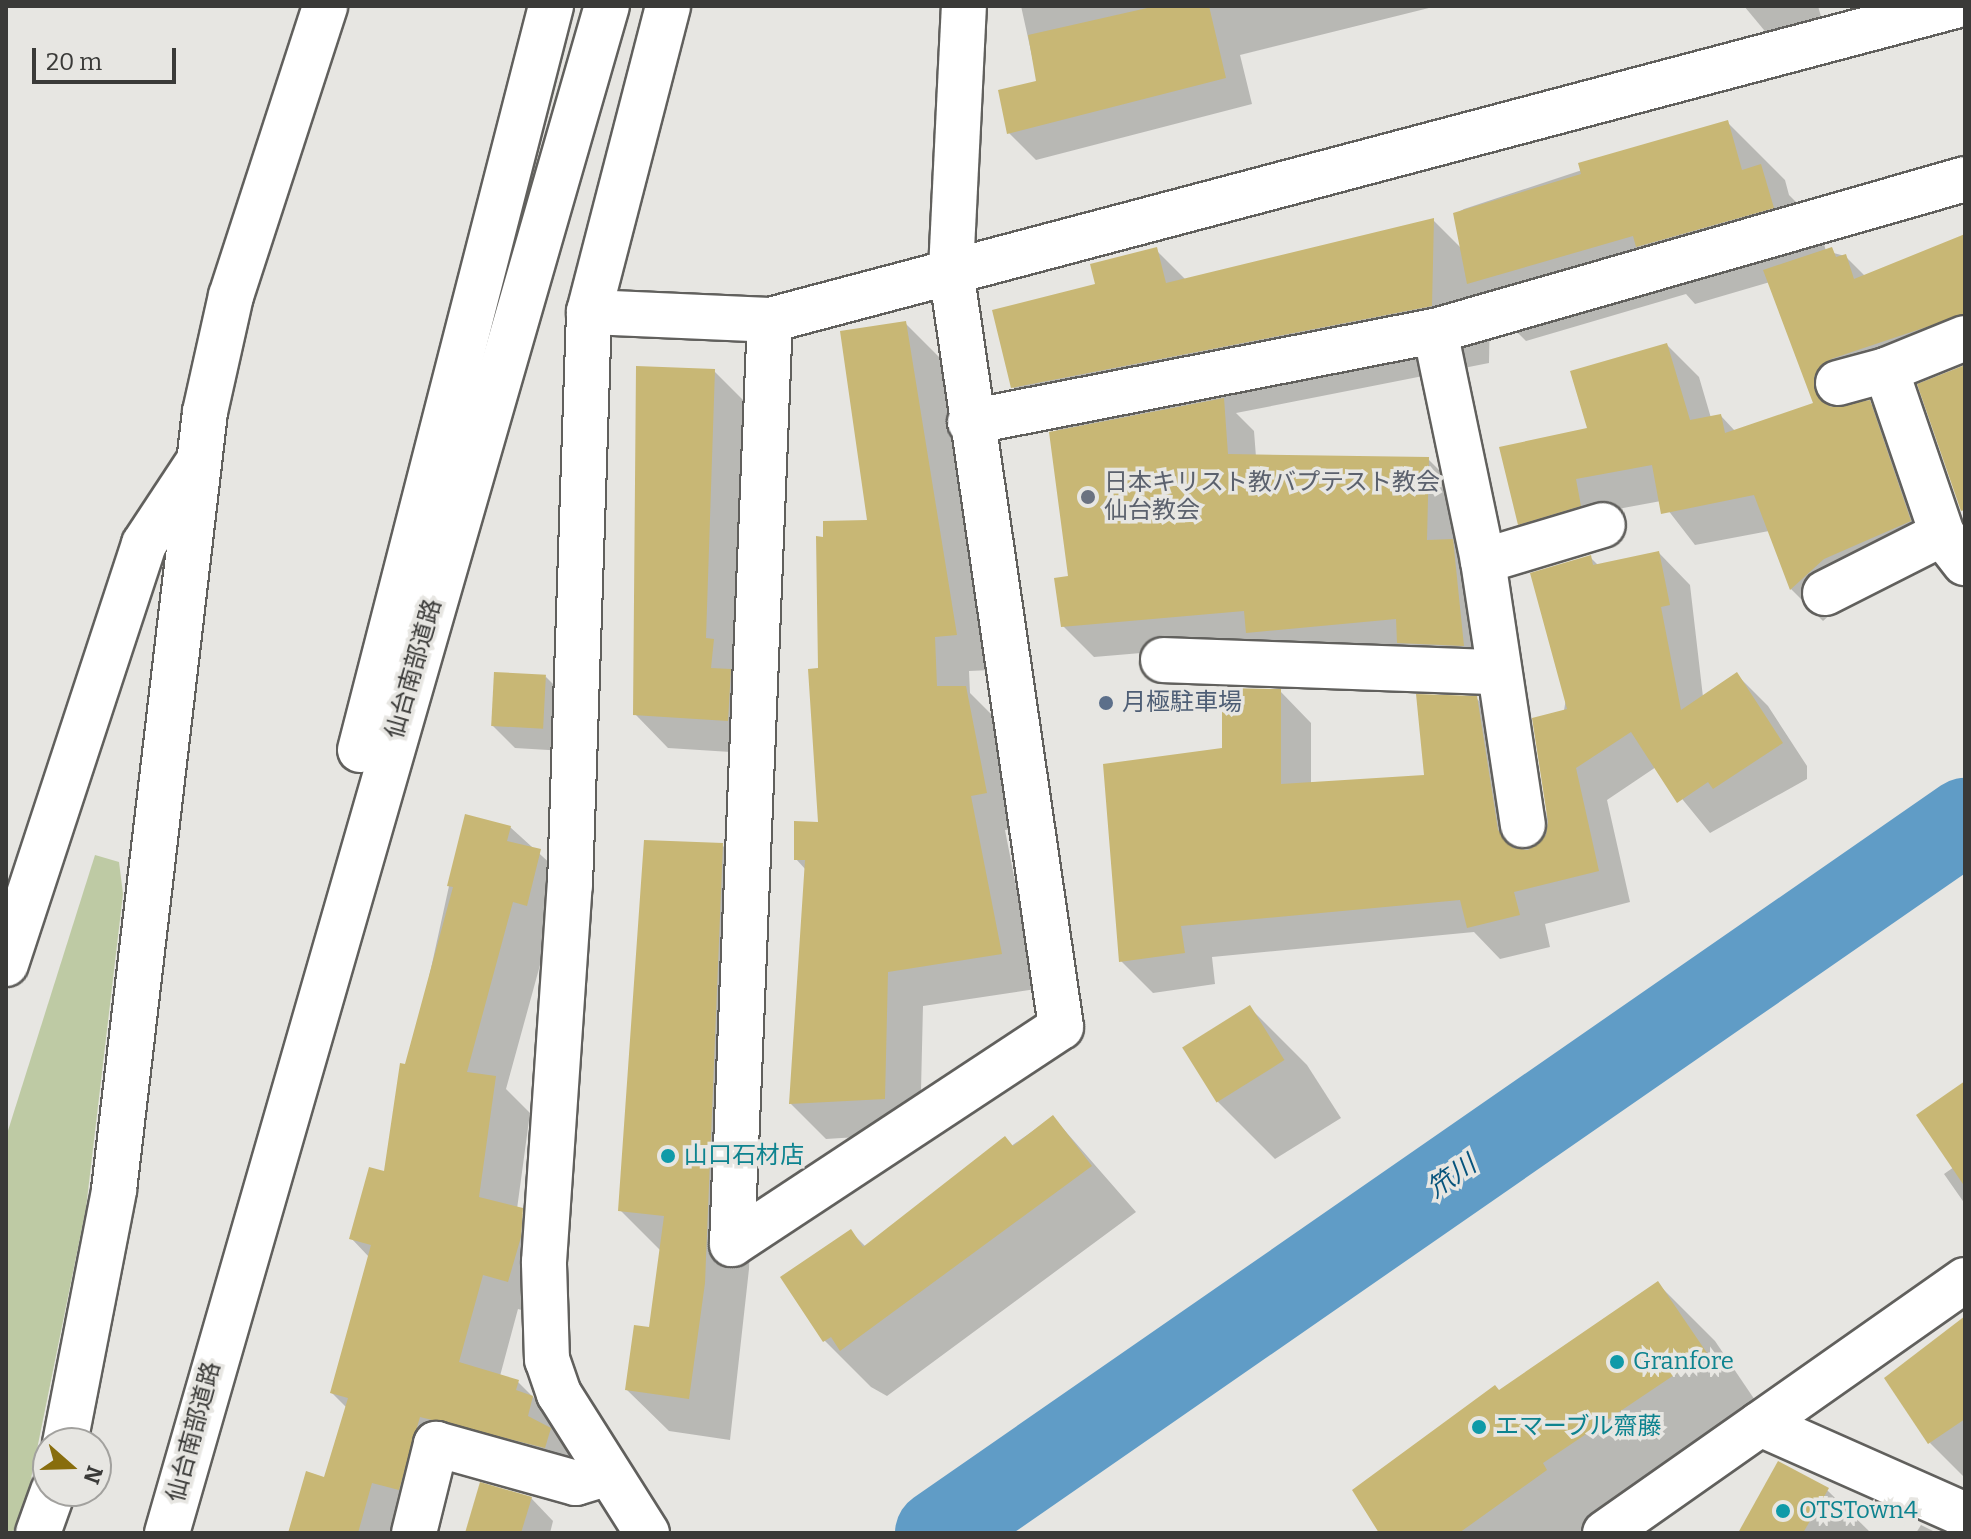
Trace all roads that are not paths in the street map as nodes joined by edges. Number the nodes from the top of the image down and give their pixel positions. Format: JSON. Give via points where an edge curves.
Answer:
{"nodes":[{"id":1,"x":325,"y":6,"type":"edge"},
{"id":2,"x":551,"y":6,"type":"edge"},
{"id":3,"x":607,"y":6,"type":"edge"},
{"id":4,"x":668,"y":6,"type":"edge"},
{"id":5,"x":964,"y":6,"type":"edge"},
{"id":6,"x":1955,"y":6,"type":"edge"},
{"id":7,"x":1965,"y":179,"type":"edge"},
{"id":8,"x":951,"y":270,"type":"junction"},
{"id":9,"x":589,"y":312,"type":"junction"},
{"id":10,"x":770,"y":320,"type":"junction"},
{"id":11,"x":1435,"y":331,"type":"junction"},
{"id":12,"x":1965,"y":338,"type":"edge"},
{"id":13,"x":1886,"y":370,"type":"junction"},
{"id":14,"x":1838,"y":383,"type":"dead end"},
{"id":15,"x":970,"y":422,"type":"junction"},
{"id":16,"x":202,"y":457,"type":"junction"},
{"id":17,"x":1603,"y":525,"type":"dead end"},
{"id":18,"x":1954,"y":549,"type":"edge"},
{"id":19,"x":1483,"y":561,"type":"junction"},
{"id":20,"x":1825,"y":593,"type":"dead end"},
{"id":21,"x":1163,"y":660,"type":"dead end"},
{"id":22,"x":1496,"y":672,"type":"junction"},
{"id":23,"x":1523,"y":825,"type":"dead end"},
{"id":24,"x":6,"y":964,"type":"edge"},
{"id":25,"x":1965,"y":1280,"type":"edge"},
{"id":26,"x":221,"y":1332,"type":"junction"},
{"id":27,"x":1760,"y":1424,"type":"junction"},
{"id":28,"x":68,"y":1427,"type":"edge"},
{"id":29,"x":606,"y":1474,"type":"junction"},
{"id":30,"x":47,"y":1507,"type":"edge"},
{"id":31,"x":1965,"y":1515,"type":"edge"},
{"id":32,"x":38,"y":1533,"type":"edge"},
{"id":33,"x":167,"y":1533,"type":"edge"},
{"id":34,"x":414,"y":1533,"type":"edge"},
{"id":35,"x":647,"y":1533,"type":"edge"},
{"id":36,"x":1605,"y":1533,"type":"edge"}],
"edges":[{"from":1,"to":16,"type":"main road","via":[[231,296]]},
{"from":2,"to":26,"type":"main road","name":"仙台南部道路","via":[[250,1179]]},
{"from":3,"to":26,"type":"main road","name":"仙台南部道路"},
{"from":4,"to":9,"type":"main road"},
{"from":5,"to":8,"type":"main road"},
{"from":6,"to":8,"type":"main road"},
{"from":7,"to":11,"type":"main road"},
{"from":8,"to":10,"type":"main road"},
{"from":8,"to":15,"type":"main road"},
{"from":9,"to":10,"type":"main road"},
{"from":9,"to":29,"type":"main road","via":[[570,885],[544,1321],[559,1394]]},
{"from":10,"to":15,"type":"main road","via":[[732,1244],[1061,1027]]},
{"from":11,"to":15,"type":"main road"},
{"from":11,"to":19,"type":"main road"},
{"from":12,"to":13,"type":"main road"},
{"from":13,"to":14,"type":"main road"},
{"from":13,"to":18,"type":"main road"},
{"from":16,"to":24,"type":"main road","via":[[144,544]]},
{"from":16,"to":28,"type":"main road","via":[[114,1190]]},
{"from":17,"to":19,"type":"main road"},
{"from":18,"to":20,"type":"main road"},
{"from":19,"to":22,"type":"main road"},
{"from":21,"to":22,"type":"main road"},
{"from":22,"to":23,"type":"main road"},
{"from":25,"to":27,"type":"main road"},
{"from":26,"to":33,"type":"main road","name":"仙台南部道路"},
{"from":27,"to":31,"type":"main road"},
{"from":27,"to":36,"type":"main road"},
{"from":29,"to":34,"type":"main road","via":[[576,1483],[436,1444]]},
{"from":29,"to":35,"type":"main road"},
{"from":30,"to":32,"type":"main road"}]}
